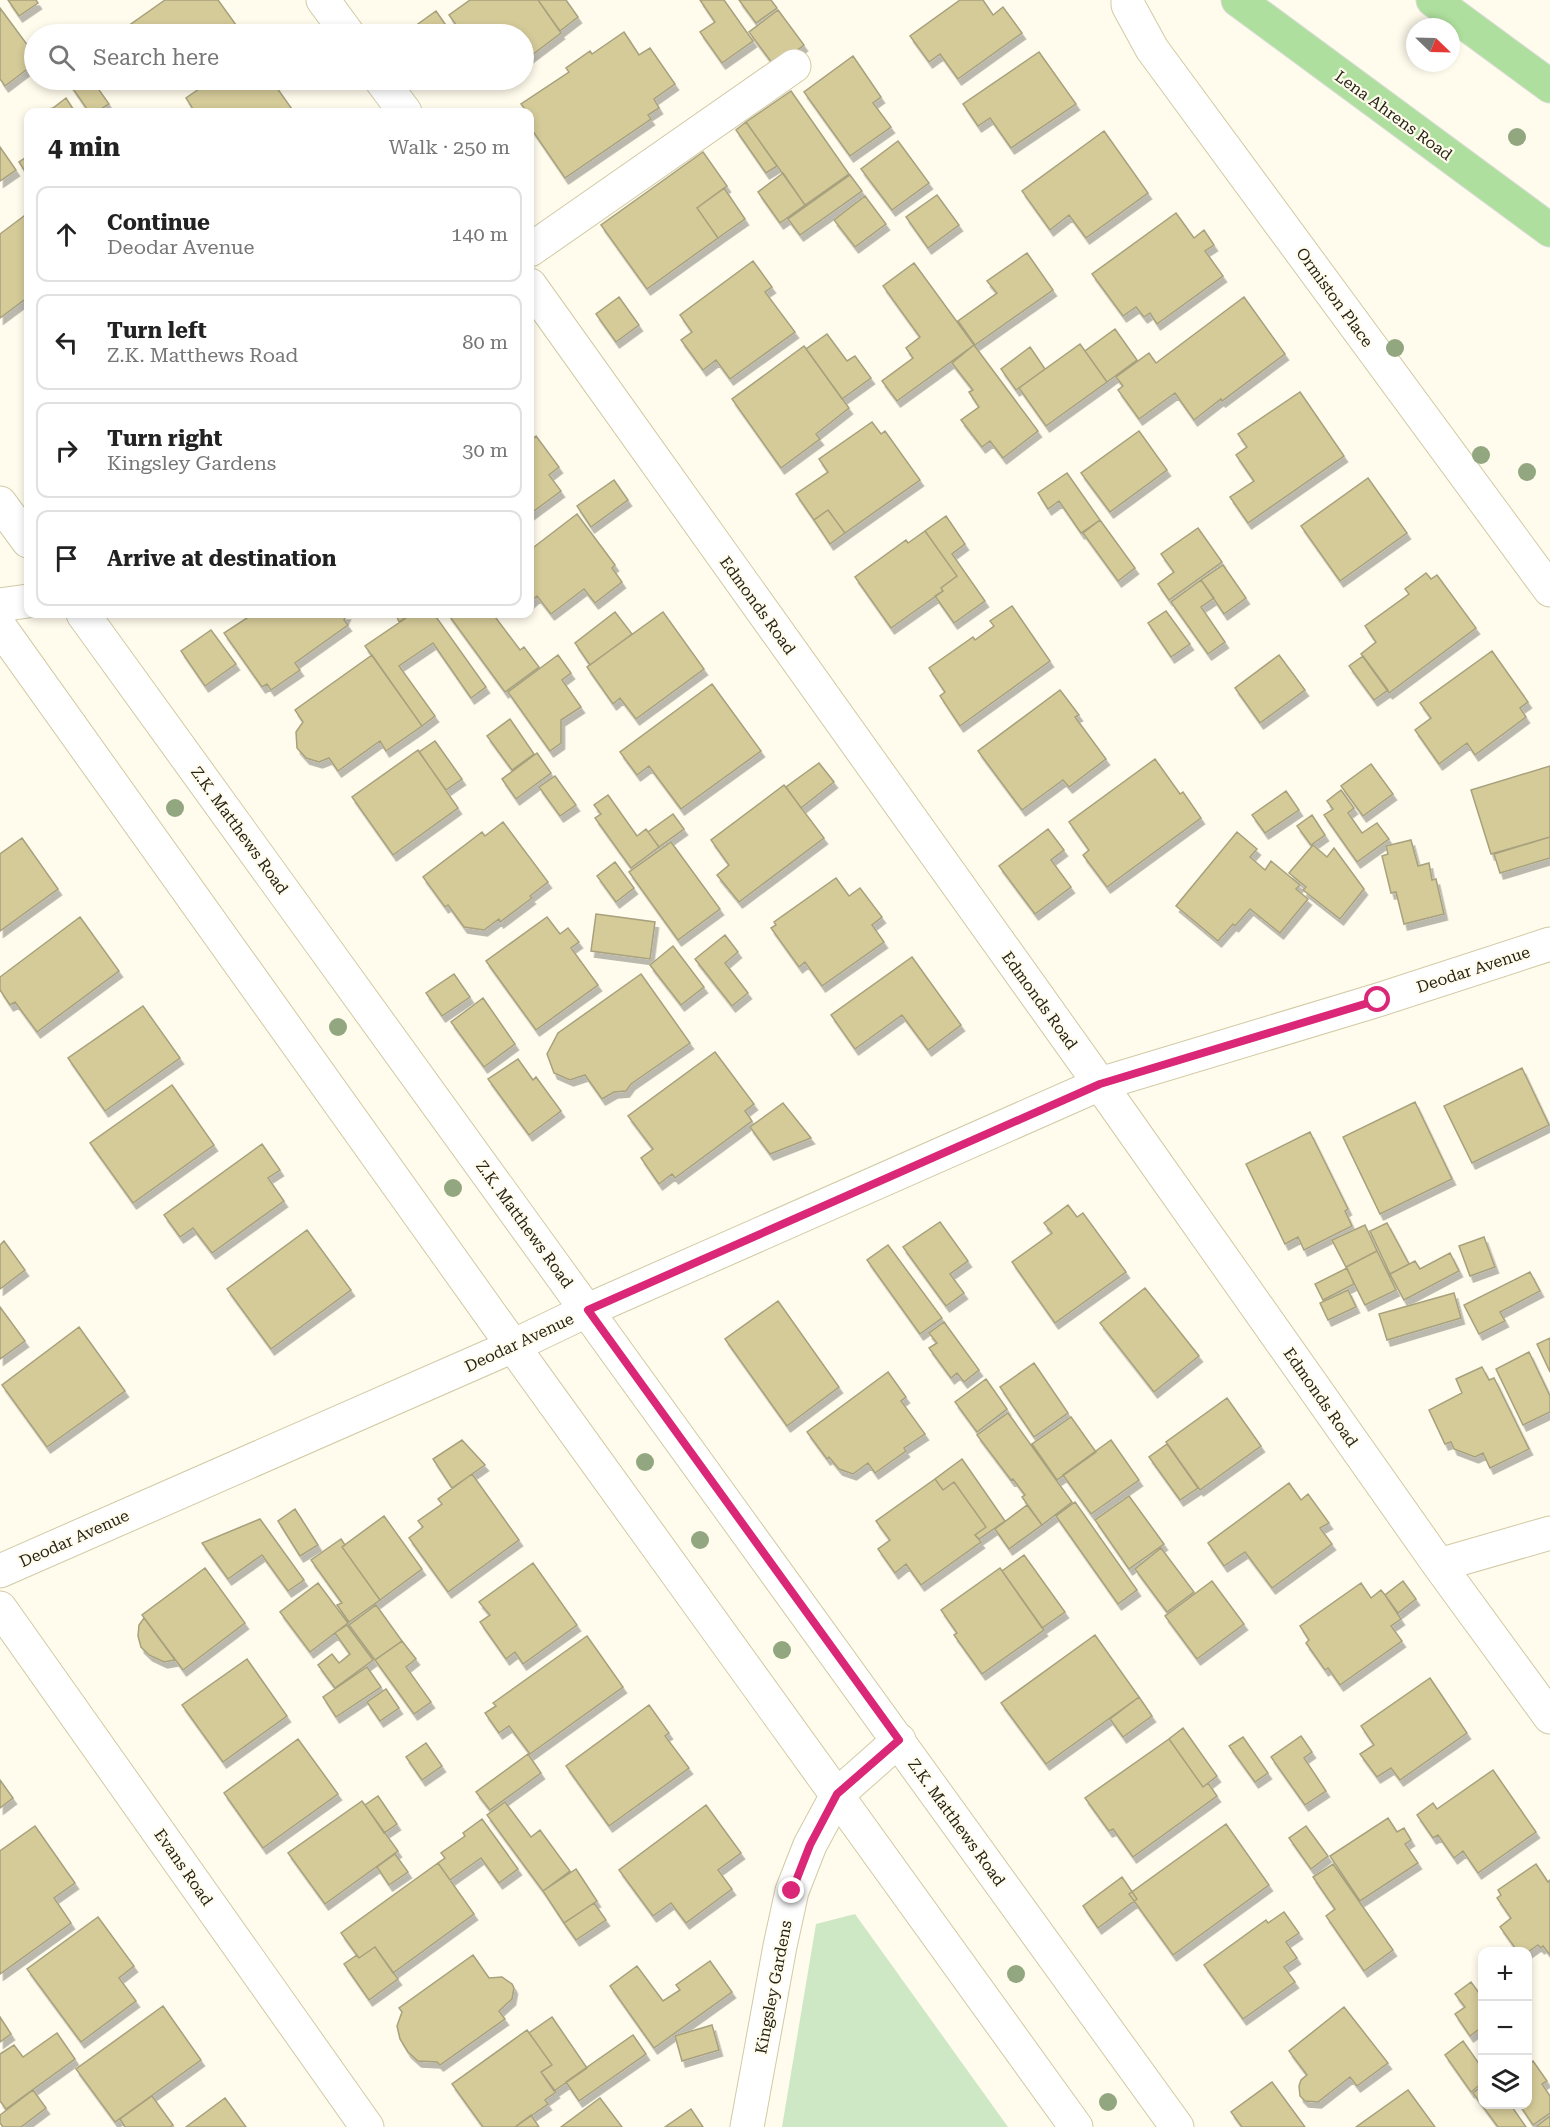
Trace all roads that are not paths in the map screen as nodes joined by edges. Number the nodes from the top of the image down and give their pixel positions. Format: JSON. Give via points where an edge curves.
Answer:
{"nodes":[{"id":1,"x":324,"y":0,"type":"edge"},
{"id":2,"x":1128,"y":0,"type":"edge"},
{"id":3,"x":1238,"y":0,"type":"edge"},
{"id":4,"x":1432,"y":0,"type":"edge"},
{"id":5,"x":341,"y":24,"type":"edge"},
{"id":6,"x":794,"y":66,"type":"dead end"},
{"id":7,"x":1550,"y":86,"type":"edge"},
{"id":8,"x":388,"y":90,"type":"edge"},
{"id":9,"x":402,"y":108,"type":"edge"},
{"id":10,"x":1550,"y":230,"type":"edge"},
{"id":11,"x":534,"y":247,"type":"edge"},
{"id":12,"x":534,"y":291,"type":"edge"},
{"id":13,"x":0,"y":503,"type":"edge"},
{"id":14,"x":24,"y":536,"type":"edge"},
{"id":15,"x":1539,"y":566,"type":"edge"},
{"id":16,"x":1550,"y":590,"type":"edge"},
{"id":17,"x":24,"y":602,"type":"edge"},
{"id":18,"x":0,"y":605,"type":"edge"},
{"id":19,"x":86,"y":618,"type":"edge"},
{"id":20,"x":0,"y":627,"type":"edge"},
{"id":21,"x":1550,"y":944,"type":"edge"},
{"id":22,"x":1100,"y":1084,"type":"junction"},
{"id":23,"x":588,"y":1310,"type":"junction"},
{"id":24,"x":513,"y":1346,"type":"junction"},
{"id":25,"x":1550,"y":1533,"type":"edge"},
{"id":26,"x":1439,"y":1566,"type":"junction"},
{"id":27,"x":0,"y":1571,"type":"edge"},
{"id":28,"x":0,"y":1608,"type":"edge"},
{"id":29,"x":1550,"y":1717,"type":"edge"},
{"id":30,"x":899,"y":1740,"type":"junction"},
{"id":31,"x":837,"y":1794,"type":"junction"},
{"id":32,"x":368,"y":2127,"type":"edge"},
{"id":33,"x":747,"y":2127,"type":"edge"},
{"id":34,"x":1076,"y":2127,"type":"edge"},
{"id":35,"x":1177,"y":2127,"type":"edge"}],
"edges":[{"from":1,"to":5,"type":"street"},
{"from":2,"to":15,"type":"street","name":"Ormiston Place","via":[[1152,49]]},
{"from":3,"to":10,"type":"main road","name":"Lena Ahrens Road"},
{"from":4,"to":7,"type":"main road"},
{"from":6,"to":11,"type":"street"},
{"from":8,"to":9,"type":"street"},
{"from":12,"to":22,"type":"street","name":"Edmonds Road"},
{"from":13,"to":14,"type":"street"},
{"from":15,"to":16,"type":"street","name":"Ormiston Place"},
{"from":17,"to":18,"type":"street"},
{"from":19,"to":23,"type":"street","name":"Z.K. Matthews Road"},
{"from":20,"to":24,"type":"street"},
{"from":21,"to":22,"type":"street","name":"Deodar Avenue"},
{"from":22,"to":23,"type":"street","name":"Deodar Avenue"},
{"from":22,"to":26,"type":"street","name":"Edmonds Road"},
{"from":23,"to":24,"type":"street","name":"Deodar Avenue"},
{"from":23,"to":30,"type":"street","name":"Z.K. Matthews Road"},
{"from":24,"to":27,"type":"street","name":"Deodar Avenue"},
{"from":24,"to":31,"type":"street"},
{"from":25,"to":26,"type":"street"},
{"from":26,"to":29,"type":"street","name":"Edmonds Road"},
{"from":28,"to":32,"type":"street","name":"Evans Road"},
{"from":30,"to":31,"type":"street","name":"Kingsley Gardens"},
{"from":30,"to":35,"type":"street","name":"Z.K. Matthews Road"},
{"from":31,"to":33,"type":"street","name":"Kingsley Gardens","via":[[810,1845],[792,1891]]},
{"from":31,"to":34,"type":"street"}]}
